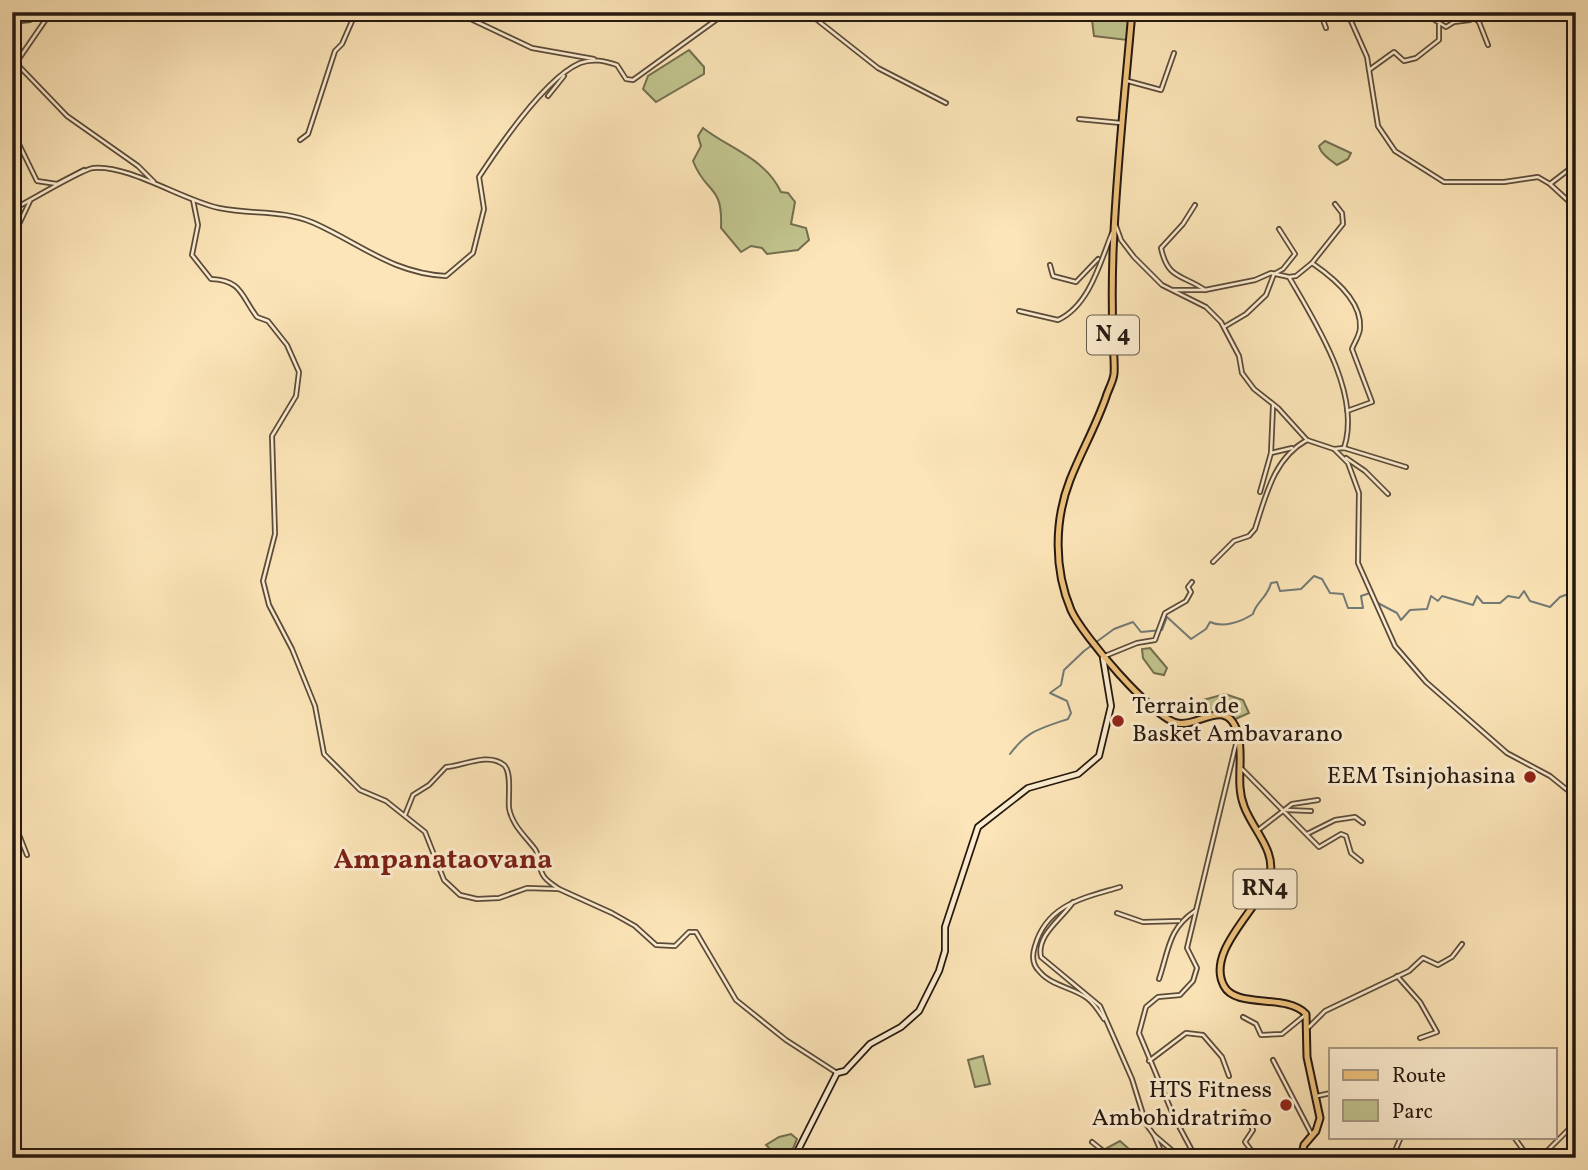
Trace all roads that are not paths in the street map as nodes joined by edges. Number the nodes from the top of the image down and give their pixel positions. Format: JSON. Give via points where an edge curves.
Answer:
{"nodes":[{"id":1,"x":39,"y":12,"type":"edge"},
{"id":2,"x":51,"y":12,"type":"edge"},
{"id":3,"x":356,"y":12,"type":"edge"},
{"id":4,"x":456,"y":12,"type":"edge"},
{"id":5,"x":473,"y":12,"type":"edge"},
{"id":6,"x":727,"y":12,"type":"edge"},
{"id":7,"x":807,"y":12,"type":"edge"},
{"id":8,"x":1132,"y":12,"type":"edge"},
{"id":9,"x":1320,"y":12,"type":"edge"},
{"id":10,"x":1347,"y":12,"type":"edge"},
{"id":11,"x":1422,"y":12,"type":"edge"},
{"id":12,"x":1475,"y":12,"type":"edge"},
{"id":13,"x":1474,"y":17,"type":"junction"},
{"id":14,"x":468,"y":19,"type":"junction"},
{"id":15,"x":12,"y":22,"type":"edge"},
{"id":16,"x":1439,"y":25,"type":"junction"},
{"id":17,"x":1326,"y":28,"type":"dead end"},
{"id":18,"x":1488,"y":45,"type":"dead end"},
{"id":19,"x":1174,"y":53,"type":"dead end"},
{"id":20,"x":12,"y":60,"type":"edge"},
{"id":21,"x":598,"y":60,"type":"junction"},
{"id":22,"x":16,"y":63,"type":"junction"},
{"id":23,"x":1369,"y":70,"type":"junction"},
{"id":24,"x":12,"y":71,"type":"edge"},
{"id":25,"x":566,"y":73,"type":"junction"},
{"id":26,"x":1127,"y":81,"type":"junction"},
{"id":27,"x":548,"y":96,"type":"dead end"},
{"id":28,"x":946,"y":103,"type":"dead end"},
{"id":29,"x":1079,"y":119,"type":"dead end"},
{"id":30,"x":1123,"y":123,"type":"junction"},
{"id":31,"x":12,"y":130,"type":"edge"},
{"id":32,"x":300,"y":140,"type":"dead end"},
{"id":33,"x":1576,"y":164,"type":"edge"},
{"id":34,"x":87,"y":170,"type":"junction"},
{"id":35,"x":154,"y":183,"type":"junction"},
{"id":36,"x":1550,"y":184,"type":"junction"},
{"id":37,"x":193,"y":200,"type":"junction"},
{"id":38,"x":30,"y":201,"type":"junction"},
{"id":39,"x":1335,"y":204,"type":"dead end"},
{"id":40,"x":1195,"y":205,"type":"dead end"},
{"id":41,"x":1576,"y":208,"type":"edge"},
{"id":42,"x":12,"y":210,"type":"edge"},
{"id":43,"x":1115,"y":223,"type":"junction"},
{"id":44,"x":1279,"y":229,"type":"dead end"},
{"id":45,"x":12,"y":239,"type":"edge"},
{"id":46,"x":1101,"y":256,"type":"junction"},
{"id":47,"x":1312,"y":262,"type":"junction"},
{"id":48,"x":1050,"y":265,"type":"dead end"},
{"id":49,"x":1274,"y":274,"type":"junction"},
{"id":50,"x":1289,"y":277,"type":"junction"},
{"id":51,"x":1172,"y":290,"type":"junction"},
{"id":52,"x":1205,"y":290,"type":"junction"},
{"id":53,"x":1019,"y":311,"type":"dead end"},
{"id":54,"x":1224,"y":327,"type":"junction"},
{"id":55,"x":1273,"y":404,"type":"junction"},
{"id":56,"x":1347,"y":411,"type":"junction"},
{"id":57,"x":1307,"y":440,"type":"junction"},
{"id":58,"x":1294,"y":447,"type":"junction"},
{"id":59,"x":1343,"y":448,"type":"junction"},
{"id":60,"x":1334,"y":449,"type":"junction"},
{"id":61,"x":1272,"y":453,"type":"junction"},
{"id":62,"x":1343,"y":457,"type":"junction"},
{"id":63,"x":1406,"y":467,"type":"dead end"},
{"id":64,"x":1260,"y":492,"type":"dead end"},
{"id":65,"x":1388,"y":494,"type":"dead end"},
{"id":66,"x":1213,"y":562,"type":"dead end"},
{"id":67,"x":1192,"y":582,"type":"dead end"},
{"id":68,"x":1102,"y":658,"type":"junction"},
{"id":69,"x":1238,"y":736,"type":"junction"},
{"id":70,"x":1240,"y":767,"type":"junction"},
{"id":71,"x":1576,"y":797,"type":"edge"},
{"id":72,"x":1318,"y":800,"type":"dead end"},
{"id":73,"x":1284,"y":810,"type":"junction"},
{"id":74,"x":1311,"y":811,"type":"dead end"},
{"id":75,"x":405,"y":815,"type":"junction"},
{"id":76,"x":12,"y":817,"type":"edge"},
{"id":77,"x":1363,"y":823,"type":"dead end"},
{"id":78,"x":1257,"y":831,"type":"junction"},
{"id":79,"x":1307,"y":834,"type":"junction"},
{"id":80,"x":27,"y":855,"type":"dead end"},
{"id":81,"x":1361,"y":861,"type":"dead end"},
{"id":82,"x":1121,"y":887,"type":"dead end"},
{"id":83,"x":559,"y":889,"type":"junction"},
{"id":84,"x":1073,"y":902,"type":"junction"},
{"id":85,"x":1195,"y":910,"type":"junction"},
{"id":86,"x":1117,"y":913,"type":"dead end"},
{"id":87,"x":1179,"y":921,"type":"junction"},
{"id":88,"x":1462,"y":944,"type":"dead end"},
{"id":89,"x":1396,"y":975,"type":"junction"},
{"id":90,"x":1159,"y":979,"type":"dead end"},
{"id":91,"x":1306,"y":1014,"type":"junction"},
{"id":92,"x":1244,"y":1017,"type":"dead end"},
{"id":93,"x":1106,"y":1021,"type":"junction"},
{"id":94,"x":1309,"y":1027,"type":"junction"},
{"id":95,"x":1420,"y":1038,"type":"dead end"},
{"id":96,"x":1273,"y":1060,"type":"dead end"},
{"id":97,"x":1149,"y":1061,"type":"junction"},
{"id":98,"x":837,"y":1073,"type":"junction"},
{"id":99,"x":1229,"y":1076,"type":"dead end"},
{"id":100,"x":1329,"y":1093,"type":"edge"},
{"id":101,"x":1317,"y":1096,"type":"junction"},
{"id":102,"x":1244,"y":1112,"type":"dead end"},
{"id":103,"x":1576,"y":1122,"type":"edge"},
{"id":104,"x":1154,"y":1135,"type":"junction"},
{"id":105,"x":1312,"y":1135,"type":"junction"},
{"id":106,"x":1401,"y":1138,"type":"edge"},
{"id":107,"x":1515,"y":1138,"type":"edge"},
{"id":108,"x":1092,"y":1142,"type":"dead end"},
{"id":109,"x":794,"y":1158,"type":"edge"},
{"id":110,"x":1112,"y":1158,"type":"edge"},
{"id":111,"x":1164,"y":1158,"type":"edge"},
{"id":112,"x":1181,"y":1158,"type":"edge"},
{"id":113,"x":1196,"y":1158,"type":"edge"},
{"id":114,"x":1257,"y":1158,"type":"edge"},
{"id":115,"x":1301,"y":1158,"type":"edge"},
{"id":116,"x":1392,"y":1158,"type":"edge"},
{"id":117,"x":1529,"y":1158,"type":"edge"},
{"id":118,"x":1540,"y":1158,"type":"edge"}],
"edges":[{"from":1,"to":15,"type":"street","via":[[30,20]]},
{"from":2,"to":22,"type":"street"},
{"from":3,"to":32,"type":"street","via":[[335,51],[308,134]]},
{"from":4,"to":14,"type":"street"},
{"from":5,"to":14,"type":"street"},
{"from":6,"to":21,"type":"street","via":[[633,80],[626,79],[617,65]]},
{"from":7,"to":28,"type":"street","via":[[878,68]]},
{"from":8,"to":26,"type":"main road","number":"N 4"},
{"from":9,"to":17,"type":"street"},
{"from":10,"to":23,"type":"street"},
{"from":11,"to":16,"type":"street"},
{"from":12,"to":13,"type":"street"},
{"from":13,"to":16,"type":"street","via":[[1446,27]]},
{"from":13,"to":18,"type":"street"},
{"from":14,"to":21,"type":"street","via":[[532,48]]},
{"from":16,"to":23,"type":"street","via":[[1439,40],[1416,58],[1404,61],[1394,52]]},
{"from":19,"to":26,"type":"street","via":[[1161,90]]},
{"from":20,"to":22,"type":"street"},
{"from":21,"to":25,"type":"street","via":[[580,63]]},
{"from":22,"to":24,"type":"street"},
{"from":22,"to":35,"type":"street","via":[[68,116],[146,172]]},
{"from":23,"to":36,"type":"street","via":[[1378,126],[1385,138],[1395,151],[1444,182],[1538,177]]},
{"from":25,"to":27,"type":"street"},
{"from":25,"to":37,"type":"street","via":[[553,81],[527,112],[479,177],[484,209],[473,253],[446,276],[418,274],[314,223],[276,211],[220,208]]},
{"from":26,"to":30,"type":"main road","number":"N 4"},
{"from":29,"to":30,"type":"street"},
{"from":30,"to":43,"type":"main road","number":"N 4"},
{"from":31,"to":34,"type":"street","via":[[37,181],[57,184]]},
{"from":33,"to":36,"type":"street"},
{"from":34,"to":35,"type":"street","via":[[103,169]]},
{"from":34,"to":38,"type":"street"},
{"from":35,"to":37,"type":"street"},
{"from":36,"to":41,"type":"street"},
{"from":37,"to":75,"type":"street","via":[[198,225],[192,255],[200,269],[211,279],[226,279],[236,286],[257,317],[268,321],[287,345],[299,372],[296,396],[272,436],[275,534],[263,581],[270,605],[315,706],[324,754],[360,790]]},
{"from":38,"to":42,"type":"street"},
{"from":38,"to":45,"type":"street"},
{"from":39,"to":47,"type":"street","via":[[1343,224]]},
{"from":40,"to":52,"type":"street","via":[[1161,247],[1165,264],[1179,278]]},
{"from":43,"to":46,"type":"street"},
{"from":43,"to":51,"type":"street","via":[[1134,257]]},
{"from":43,"to":68,"type":"main road","number":"N 4","via":[[1114,375],[1069,481],[1058,538],[1064,589],[1072,611]]},
{"from":44,"to":49,"type":"street","via":[[1295,254]]},
{"from":46,"to":48,"type":"street","via":[[1076,282],[1053,276]]},
{"from":46,"to":53,"type":"street","via":[[1090,288],[1069,316],[1059,320]]},
{"from":47,"to":50,"type":"street"},
{"from":47,"to":56,"type":"street","via":[[1353,302],[1360,328],[1352,349],[1372,402]]},
{"from":49,"to":50,"type":"street"},
{"from":49,"to":52,"type":"street"},
{"from":49,"to":54,"type":"street","via":[[1266,295]]},
{"from":50,"to":56,"type":"street","via":[[1324,340]]},
{"from":51,"to":52,"type":"street"},
{"from":51,"to":54,"type":"street","via":[[1206,306]]},
{"from":54,"to":55,"type":"street","via":[[1246,379]]},
{"from":55,"to":57,"type":"street"},
{"from":55,"to":61,"type":"street"},
{"from":56,"to":59,"type":"street"},
{"from":57,"to":58,"type":"street"},
{"from":57,"to":60,"type":"street"},
{"from":58,"to":61,"type":"street"},
{"from":58,"to":66,"type":"street","via":[[1275,471],[1255,529],[1234,541]]},
{"from":59,"to":60,"type":"street"},
{"from":59,"to":63,"type":"street"},
{"from":60,"to":62,"type":"street"},
{"from":61,"to":64,"type":"street"},
{"from":62,"to":65,"type":"street"},
{"from":62,"to":71,"type":"street","via":[[1359,493],[1357,563],[1395,646],[1426,682],[1507,752]]},
{"from":67,"to":68,"type":"street","via":[[1189,598],[1168,609],[1155,640]]},
{"from":68,"to":69,"type":"main road","via":[[1170,721],[1186,724],[1222,715],[1233,723]]},
{"from":68,"to":98,"type":"street","via":[[1111,706],[1099,756],[1079,774],[1028,788],[978,827],[945,927],[942,961],[919,1011]]},
{"from":69,"to":70,"type":"main road","number":"RN4"},
{"from":69,"to":85,"type":"street"},
{"from":70,"to":73,"type":"street"},
{"from":70,"to":78,"type":"main road","number":"RN4","via":[[1243,803]]},
{"from":72,"to":73,"type":"street"},
{"from":73,"to":74,"type":"street"},
{"from":73,"to":78,"type":"street"},
{"from":73,"to":79,"type":"street"},
{"from":75,"to":83,"type":"street","via":[[425,832],[444,880],[460,895],[499,898],[527,888]]},
{"from":75,"to":83,"type":"street","via":[[412,795],[446,767],[483,759],[502,764],[507,769],[514,821],[535,849],[545,877]]},
{"from":76,"to":80,"type":"street"},
{"from":77,"to":79,"type":"street","via":[[1356,817],[1335,820]]},
{"from":78,"to":91,"type":"main road","number":"RN4","via":[[1271,871],[1263,892],[1224,951],[1223,983],[1236,994],[1290,1003]]},
{"from":79,"to":81,"type":"street","via":[[1319,847],[1341,834],[1346,836],[1351,853]]},
{"from":82,"to":84,"type":"street"},
{"from":83,"to":98,"type":"street","via":[[624,920],[656,946],[675,946],[689,932],[696,932],[736,1000]]},
{"from":84,"to":93,"type":"street","via":[[1042,939],[1041,957],[1095,1000]]},
{"from":84,"to":93,"type":"street","via":[[1047,921],[1035,943],[1033,962],[1045,977],[1087,998]]},
{"from":85,"to":87,"type":"street"},
{"from":85,"to":97,"type":"street","via":[[1186,948],[1197,968],[1194,981],[1180,995],[1158,997],[1146,1007],[1139,1033]]},
{"from":86,"to":87,"type":"street","via":[[1143,922]]},
{"from":87,"to":90,"type":"street"},
{"from":88,"to":89,"type":"street","via":[[1438,965],[1423,958],[1409,971]]},
{"from":89,"to":94,"type":"street","via":[[1325,1012]]},
{"from":89,"to":95,"type":"street","via":[[1420,1002],[1437,1032]]},
{"from":91,"to":92,"type":"street","via":[[1282,1034],[1266,1035]]},
{"from":91,"to":94,"type":"main road"},
{"from":93,"to":104,"type":"street"},
{"from":94,"to":101,"type":"main road","via":[[1307,1057]]},
{"from":96,"to":105,"type":"street"},
{"from":97,"to":99,"type":"street","via":[[1186,1033],[1203,1035],[1222,1057]]},
{"from":97,"to":113,"type":"street"},
{"from":98,"to":109,"type":"street"},
{"from":100,"to":101,"type":"street"},
{"from":101,"to":105,"type":"main road","via":[[1320,1118]]},
{"from":102,"to":114,"type":"street","via":[[1253,1130],[1245,1142]]},
{"from":103,"to":118,"type":"street"},
{"from":104,"to":111,"type":"street"},
{"from":104,"to":112,"type":"street"},
{"from":105,"to":115,"type":"main road"},
{"from":106,"to":116,"type":"street"},
{"from":107,"to":117,"type":"street"},
{"from":108,"to":110,"type":"street"}]}
